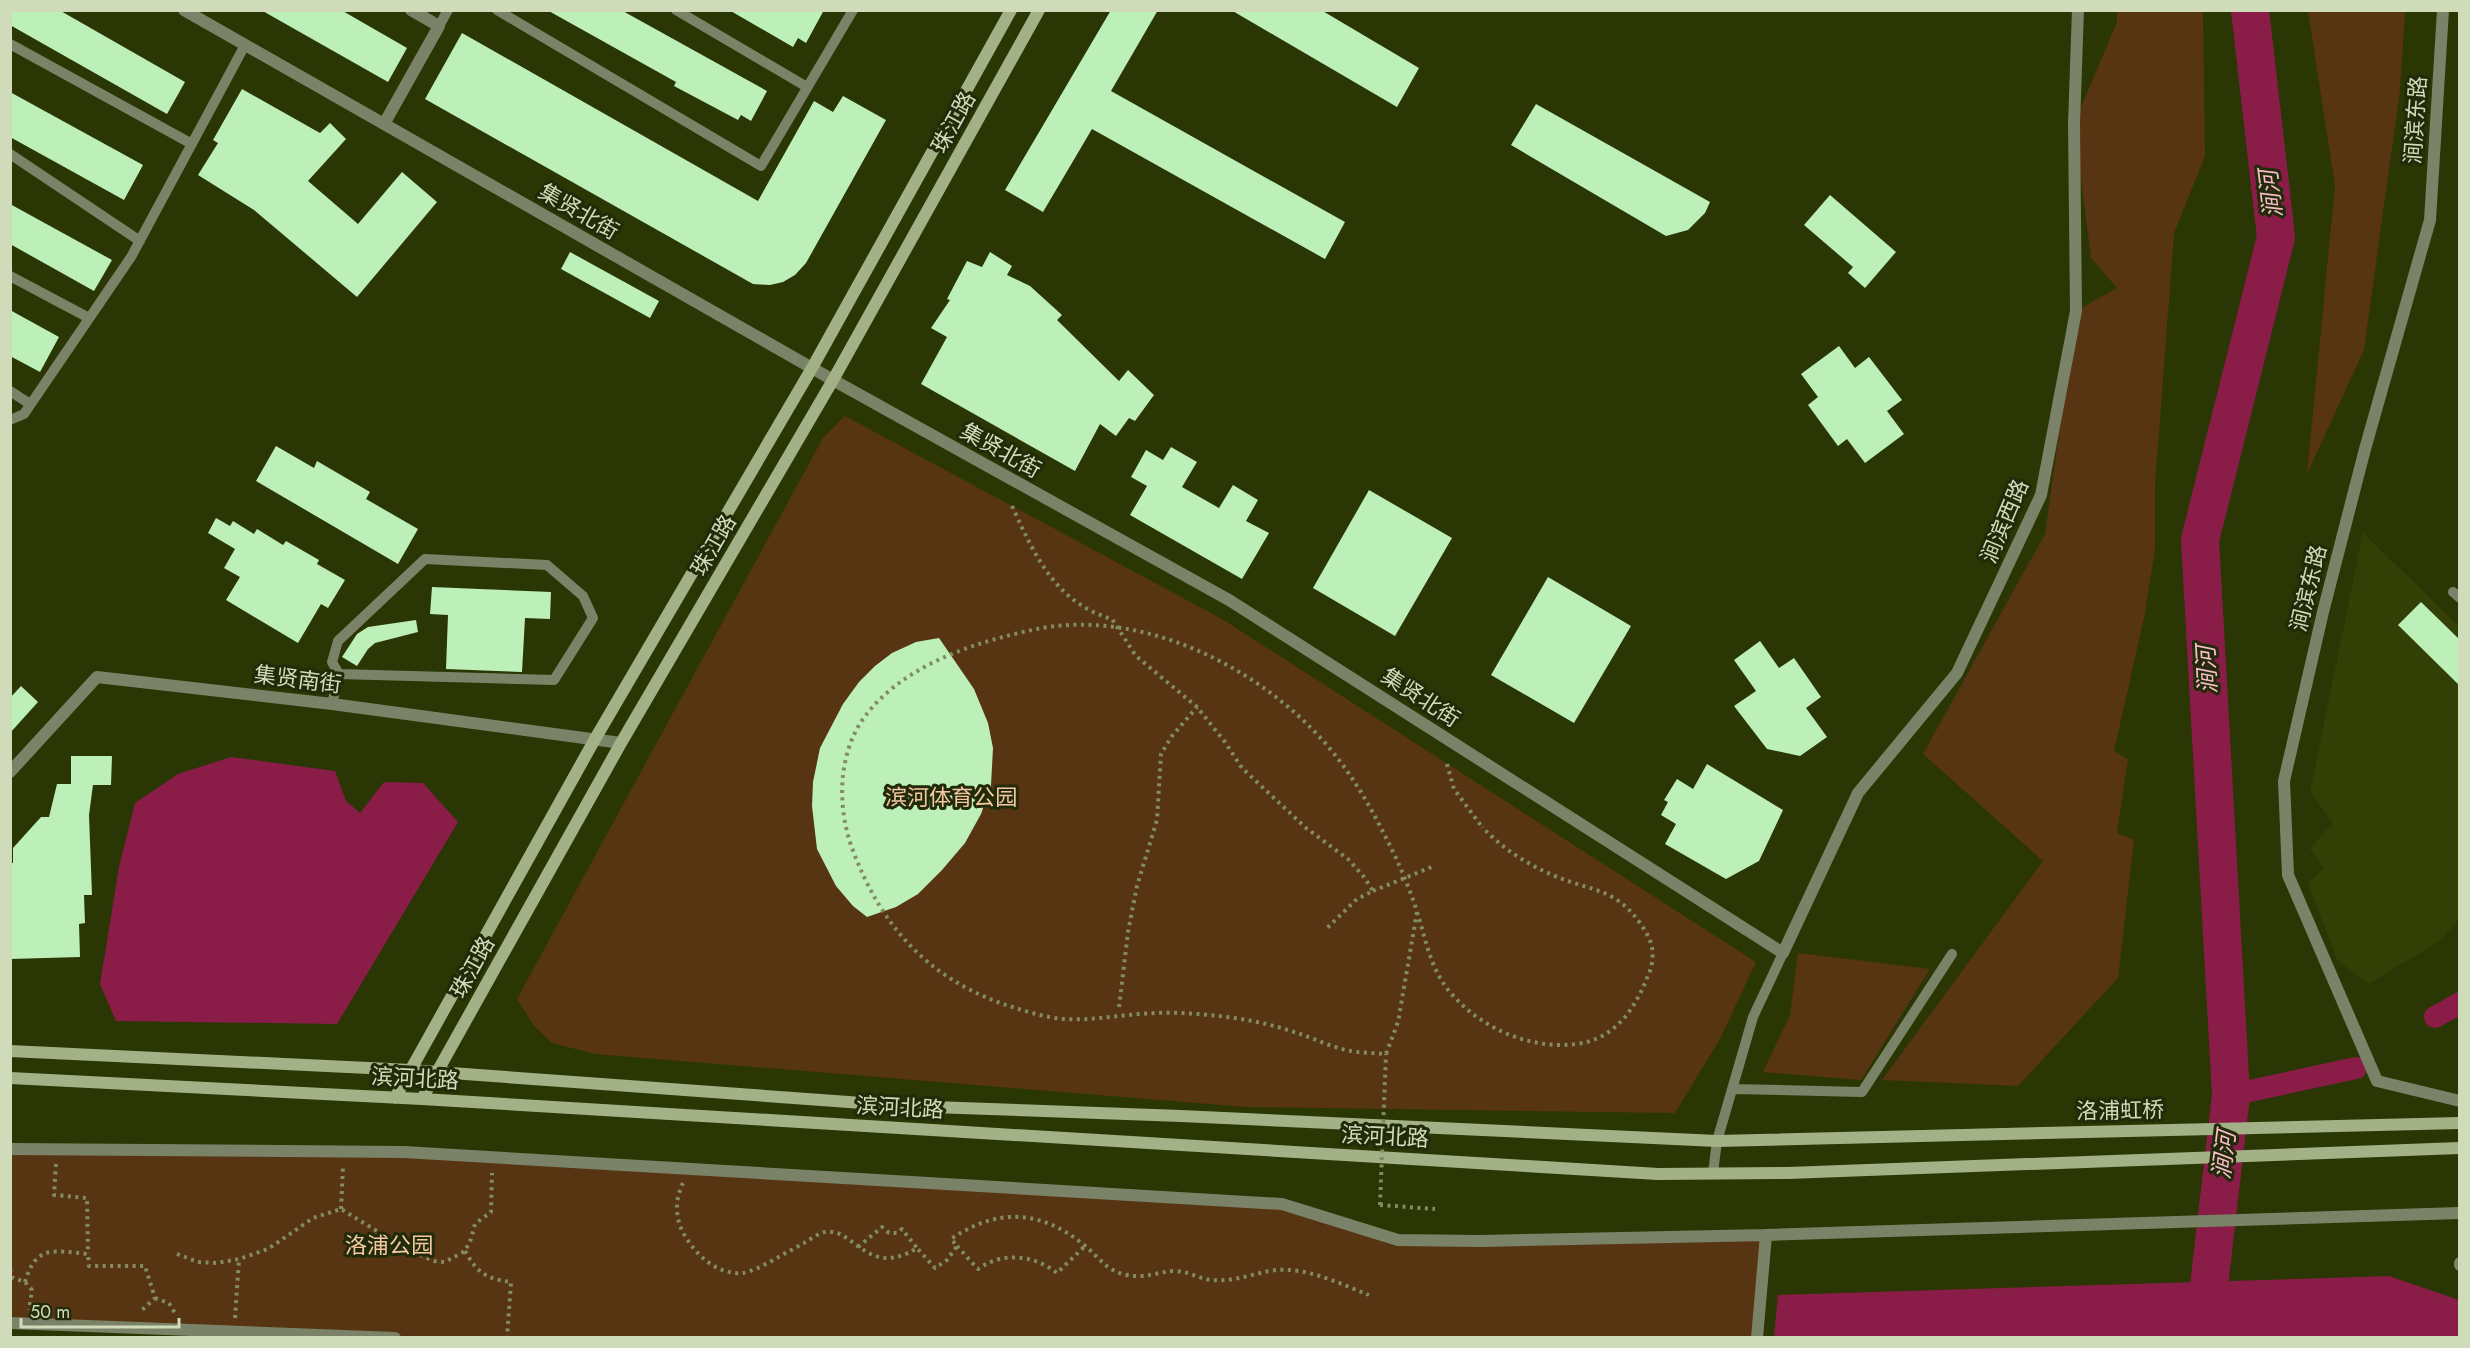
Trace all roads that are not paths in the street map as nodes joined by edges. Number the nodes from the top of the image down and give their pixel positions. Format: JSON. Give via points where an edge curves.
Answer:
{"nodes":[{"id":1,"x":184,"y":10,"type":"edge"},
{"id":2,"x":411,"y":10,"type":"edge"},
{"id":3,"x":448,"y":10,"type":"edge"},
{"id":4,"x":497,"y":10,"type":"edge"},
{"id":5,"x":676,"y":10,"type":"edge"},
{"id":6,"x":853,"y":10,"type":"edge"},
{"id":7,"x":1011,"y":10,"type":"edge"},
{"id":8,"x":1039,"y":10,"type":"edge"},
{"id":9,"x":2078,"y":10,"type":"edge"},
{"id":10,"x":2443,"y":10,"type":"edge"},
{"id":11,"x":511,"y":14,"type":"edge"},
{"id":12,"x":439,"y":26,"type":"junction"},
{"id":13,"x":10,"y":44,"type":"edge"},
{"id":14,"x":245,"y":45,"type":"junction"},
{"id":15,"x":807,"y":87,"type":"junction"},
{"id":16,"x":384,"y":124,"type":"junction"},
{"id":17,"x":192,"y":144,"type":"junction"},
{"id":18,"x":10,"y":154,"type":"edge"},
{"id":19,"x":140,"y":241,"type":"junction"},
{"id":20,"x":10,"y":276,"type":"edge"},
{"id":21,"x":89,"y":318,"type":"junction"},
{"id":22,"x":812,"y":368,"type":"junction"},
{"id":23,"x":833,"y":380,"type":"junction"},
{"id":24,"x":10,"y":391,"type":"edge"},
{"id":25,"x":30,"y":404,"type":"junction"},
{"id":26,"x":10,"y":420,"type":"edge"},
{"id":27,"x":339,"y":674,"type":"junction"},
{"id":28,"x":332,"y":704,"type":"junction"},
{"id":29,"x":595,"y":739,"type":"junction"},
{"id":30,"x":621,"y":743,"type":"junction"},
{"id":31,"x":10,"y":772,"type":"edge"},
{"id":32,"x":1783,"y":952,"type":"junction"},
{"id":33,"x":1952,"y":954,"type":"dead end"},
{"id":34,"x":10,"y":1051,"type":"edge"},
{"id":35,"x":410,"y":1070,"type":"junction"},
{"id":36,"x":437,"y":1073,"type":"junction"},
{"id":37,"x":10,"y":1078,"type":"edge"},
{"id":38,"x":1732,"y":1089,"type":"junction"},
{"id":39,"x":395,"y":1098,"type":"junction"},
{"id":40,"x":422,"y":1099,"type":"junction"},
{"id":41,"x":2460,"y":1101,"type":"edge"},
{"id":42,"x":2460,"y":1123,"type":"edge"},
{"id":43,"x":1782,"y":1139,"type":"joint"},
{"id":44,"x":1717,"y":1141,"type":"junction"},
{"id":45,"x":2460,"y":1148,"type":"edge"},
{"id":46,"x":10,"y":1149,"type":"edge"},
{"id":47,"x":1713,"y":1173,"type":"junction"},
{"id":48,"x":2460,"y":1213,"type":"edge"},
{"id":49,"x":1766,"y":1235,"type":"junction"},
{"id":50,"x":10,"y":1323,"type":"edge"},
{"id":51,"x":395,"y":1338,"type":"edge"},
{"id":52,"x":1757,"y":1338,"type":"edge"}],
"edges":[{"from":1,"to":14,"type":"street","name":"集贤北街"},
{"from":2,"to":12,"type":"street"},
{"from":3,"to":12,"type":"lane"},
{"from":4,"to":11,"type":"lane"},
{"from":5,"to":15,"type":"lane"},
{"from":6,"to":15,"type":"lane"},
{"from":7,"to":22,"type":"main road","name":"珠江路"},
{"from":8,"to":23,"type":"main road","name":"珠江路"},
{"from":9,"to":32,"type":"street","name":"涧滨西路","via":[[2074,124],[2076,311],[2041,495],[1957,673],[1858,793]]},
{"from":10,"to":41,"type":"street","name":"涧滨东路","via":[[2430,220],[2365,449],[2284,781],[2288,875],[2377,1081]]},
{"from":11,"to":15,"type":"lane","via":[[760,166]]},
{"from":12,"to":16,"type":"street"},
{"from":13,"to":17,"type":"lane"},
{"from":14,"to":16,"type":"street","name":"集贤北街"},
{"from":14,"to":17,"type":"lane"},
{"from":16,"to":22,"type":"street","name":"集贤北街"},
{"from":17,"to":19,"type":"lane"},
{"from":18,"to":19,"type":"lane"},
{"from":19,"to":21,"type":"lane"},
{"from":20,"to":21,"type":"lane"},
{"from":21,"to":25,"type":"lane"},
{"from":22,"to":23,"type":"street","name":"集贤北街"},
{"from":22,"to":29,"type":"main road","name":"珠江路"},
{"from":23,"to":30,"type":"main road","name":"珠江路"},
{"from":23,"to":32,"type":"street","name":"集贤北街","via":[[1229,600]]},
{"from":24,"to":25,"type":"lane"},
{"from":25,"to":26,"type":"lane","via":[[24,414]]},
{"from":27,"to":27,"type":"lane","via":[[554,680],[593,618],[583,596],[547,565],[425,559],[338,640],[332,662]]},
{"from":27,"to":28,"type":"lane"},
{"from":28,"to":29,"type":"street","name":"集贤南街"},
{"from":28,"to":31,"type":"street","name":"集贤南街","via":[[97,677]]},
{"from":29,"to":30,"type":"street","name":"集贤南街"},
{"from":29,"to":35,"type":"main road","name":"珠江路"},
{"from":30,"to":36,"type":"main road","name":"珠江路"},
{"from":32,"to":38,"type":"lane","via":[[1753,1017]]},
{"from":33,"to":38,"type":"lane","via":[[1862,1092]]},
{"from":34,"to":35,"type":"main road","name":"滨河北路"},
{"from":35,"to":36,"type":"main road","name":"滨河北路"},
{"from":35,"to":39,"type":"main road","name":"珠江路"},
{"from":36,"to":40,"type":"main road","name":"珠江路"},
{"from":36,"to":44,"type":"main road","name":"滨河北路","via":[[904,1106]]},
{"from":37,"to":39,"type":"main road","name":"滨河北路"},
{"from":38,"to":44,"type":"lane"},
{"from":39,"to":40,"type":"main road","name":"滨河北路"},
{"from":40,"to":47,"type":"main road","name":"滨河北路","via":[[1658,1174]]},
{"from":42,"to":43,"type":"main road","name":"洛浦虹桥"},
{"from":43,"to":44,"type":"main road","name":"滨河北路"},
{"from":44,"to":47,"type":"lane"},
{"from":45,"to":47,"type":"main road","name":"滨河北路"},
{"from":46,"to":49,"type":"street","via":[[405,1152],[1282,1204],[1398,1240]]},
{"from":48,"to":49,"type":"street"},
{"from":49,"to":52,"type":"street"},
{"from":50,"to":51,"type":"street"}]}
